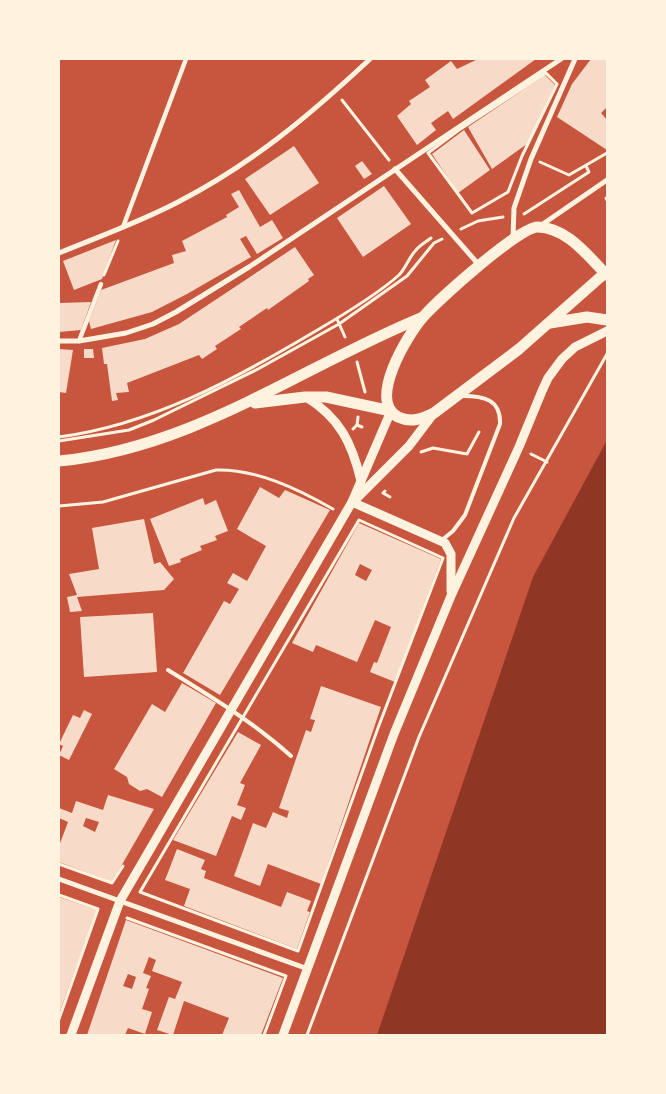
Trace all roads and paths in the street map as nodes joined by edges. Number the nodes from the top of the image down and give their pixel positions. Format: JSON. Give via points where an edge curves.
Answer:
{"nodes":[{"id":1,"x":186,"y":59,"type":"edge"},
{"id":2,"x":370,"y":59,"type":"edge"},
{"id":3,"x":561,"y":59,"type":"edge"},
{"id":4,"x":575,"y":59,"type":"edge"},
{"id":5,"x":557,"y":84,"type":"dead end"},
{"id":6,"x":336,"y":91,"type":"junction"},
{"id":7,"x":607,"y":153,"type":"edge"},
{"id":8,"x":586,"y":166,"type":"junction"},
{"id":9,"x":395,"y":169,"type":"junction"},
{"id":10,"x":589,"y":172,"type":"dead end"},
{"id":11,"x":569,"y":175,"type":"dead end"},
{"id":12,"x":607,"y":180,"type":"edge"},
{"id":13,"x":472,"y":213,"type":"dead end"},
{"id":14,"x":123,"y":227,"type":"junction"},
{"id":15,"x":540,"y":227,"type":"junction"},
{"id":16,"x":431,"y":238,"type":"dead end"},
{"id":17,"x":513,"y":238,"type":"junction"},
{"id":18,"x":59,"y":253,"type":"edge"},
{"id":19,"x":479,"y":266,"type":"junction"},
{"id":20,"x":607,"y":273,"type":"edge"},
{"id":21,"x":101,"y":284,"type":"joint"},
{"id":22,"x":423,"y":317,"type":"junction"},
{"id":23,"x":337,"y":318,"type":"junction"},
{"id":24,"x":607,"y":320,"type":"edge"},
{"id":25,"x":550,"y":323,"type":"junction"},
{"id":26,"x":339,"y":324,"type":"junction"},
{"id":27,"x":607,"y":331,"type":"edge"},
{"id":28,"x":345,"y":337,"type":"dead end"},
{"id":29,"x":79,"y":340,"type":"junction"},
{"id":30,"x":59,"y":341,"type":"edge"},
{"id":31,"x":607,"y":354,"type":"edge"},
{"id":32,"x":356,"y":362,"type":"dead end"},
{"id":33,"x":365,"y":394,"type":"dead end"},
{"id":34,"x":458,"y":396,"type":"junction"},
{"id":35,"x":306,"y":397,"type":"junction"},
{"id":36,"x":246,"y":404,"type":"junction"},
{"id":37,"x":391,"y":411,"type":"junction"},
{"id":38,"x":434,"y":413,"type":"junction"},
{"id":39,"x":357,"y":425,"type":"dead end"},
{"id":40,"x":362,"y":426,"type":"dead end"},
{"id":41,"x":479,"y":432,"type":"dead end"},
{"id":42,"x":59,"y":437,"type":"edge"},
{"id":43,"x":59,"y":440,"type":"edge"},
{"id":44,"x":433,"y":448,"type":"dead end"},
{"id":45,"x":531,"y":454,"type":"dead end"},
{"id":46,"x":59,"y":461,"type":"edge"},
{"id":47,"x":547,"y":462,"type":"junction"},
{"id":48,"x":361,"y":482,"type":"junction"},
{"id":49,"x":352,"y":502,"type":"junction"},
{"id":50,"x":59,"y":506,"type":"edge"},
{"id":51,"x":329,"y":515,"type":"dead end"},
{"id":52,"x":442,"y":540,"type":"junction"},
{"id":53,"x":443,"y":558,"type":"dead end"},
{"id":54,"x":451,"y":596,"type":"junction"},
{"id":55,"x":168,"y":670,"type":"dead end"},
{"id":56,"x":232,"y":709,"type":"junction"},
{"id":57,"x":291,"y":756,"type":"dead end"},
{"id":58,"x":125,"y":862,"type":"dead end"},
{"id":59,"x":59,"y":864,"type":"edge"},
{"id":60,"x":59,"y":879,"type":"edge"},
{"id":61,"x":59,"y":895,"type":"edge"},
{"id":62,"x":120,"y":901,"type":"junction"},
{"id":63,"x":125,"y":917,"type":"dead end"},
{"id":64,"x":298,"y":950,"type":"dead end"},
{"id":65,"x":308,"y":969,"type":"junction"},
{"id":66,"x":59,"y":1019,"type":"edge"},
{"id":67,"x":71,"y":1035,"type":"edge"},
{"id":68,"x":264,"y":1035,"type":"edge"},
{"id":69,"x":283,"y":1035,"type":"edge"},
{"id":70,"x":307,"y":1035,"type":"edge"}],
"edges":[{"from":1,"to":14,"type":"street"},
{"from":2,"to":6,"type":"street"},
{"from":3,"to":9,"type":"street"},
{"from":4,"to":17,"type":"street","via":[[531,159],[514,208]]},
{"from":5,"to":13,"type":"path","via":[[546,73],[428,153]]},
{"from":6,"to":9,"type":"path"},
{"from":6,"to":14,"type":"street","via":[[248,162],[178,203]]},
{"from":7,"to":8,"type":"path"},
{"from":8,"to":10,"type":"path"},
{"from":8,"to":11,"type":"path"},
{"from":9,"to":19,"type":"street"},
{"from":9,"to":29,"type":"street","via":[[176,312],[126,333]]},
{"from":12,"to":15,"type":"street"},
{"from":14,"to":18,"type":"street"},
{"from":14,"to":21,"type":"path"},
{"from":15,"to":17,"type":"main road"},
{"from":15,"to":20,"type":"main road","via":[[568,237]]},
{"from":16,"to":23,"type":"path","via":[[416,250],[400,274]]},
{"from":17,"to":19,"type":"main road"},
{"from":19,"to":22,"type":"main road"},
{"from":20,"to":25,"type":"main road"},
{"from":21,"to":29,"type":"street"},
{"from":22,"to":36,"type":"main road"},
{"from":22,"to":37,"type":"main road","via":[[400,353],[389,379],[386,398]]},
{"from":23,"to":26,"type":"path"},
{"from":23,"to":42,"type":"path","via":[[232,378],[160,412],[88,433]]},
{"from":24,"to":25,"type":"main road","via":[[587,317]]},
{"from":25,"to":34,"type":"main road"},
{"from":26,"to":28,"type":"path"},
{"from":26,"to":43,"type":"path","via":[[154,420],[128,430]]},
{"from":27,"to":54,"type":"street","via":[[575,347],[548,378]]},
{"from":29,"to":30,"type":"street"},
{"from":31,"to":47,"type":"path"},
{"from":32,"to":33,"type":"path","via":[[366,388]]},
{"from":34,"to":38,"type":"main road"},
{"from":34,"to":52,"type":"lane","via":[[480,396],[492,401],[500,414],[500,424],[465,515]]},
{"from":35,"to":36,"type":"main road"},
{"from":35,"to":37,"type":"main road","via":[[335,398]]},
{"from":35,"to":48,"type":"street","via":[[338,424],[352,449]]},
{"from":36,"to":46,"type":"main road","via":[[180,433],[132,449]]},
{"from":37,"to":38,"type":"main road","via":[[396,416],[411,420]]},
{"from":37,"to":48,"type":"street"},
{"from":38,"to":49,"type":"street","via":[[409,446]]},
{"from":39,"to":40,"type":"path"},
{"from":41,"to":44,"type":"path","via":[[467,454]]},
{"from":45,"to":47,"type":"path"},
{"from":47,"to":70,"type":"path","via":[[514,518],[419,737]]},
{"from":48,"to":49,"type":"street"},
{"from":49,"to":52,"type":"street"},
{"from":49,"to":56,"type":"street"},
{"from":50,"to":51,"type":"path","via":[[103,502],[216,470],[233,470],[257,474],[333,509]]},
{"from":52,"to":54,"type":"street","via":[[451,554]]},
{"from":53,"to":64,"type":"path"},
{"from":54,"to":65,"type":"street","via":[[394,734]]},
{"from":55,"to":56,"type":"lane"},
{"from":56,"to":57,"type":"lane"},
{"from":56,"to":62,"type":"street"},
{"from":58,"to":59,"type":"path","via":[[112,883]]},
{"from":60,"to":62,"type":"street"},
{"from":61,"to":66,"type":"path","via":[[98,909]]},
{"from":62,"to":65,"type":"street"},
{"from":62,"to":67,"type":"street"},
{"from":63,"to":68,"type":"path","via":[[286,976]]},
{"from":65,"to":69,"type":"street"}]}
